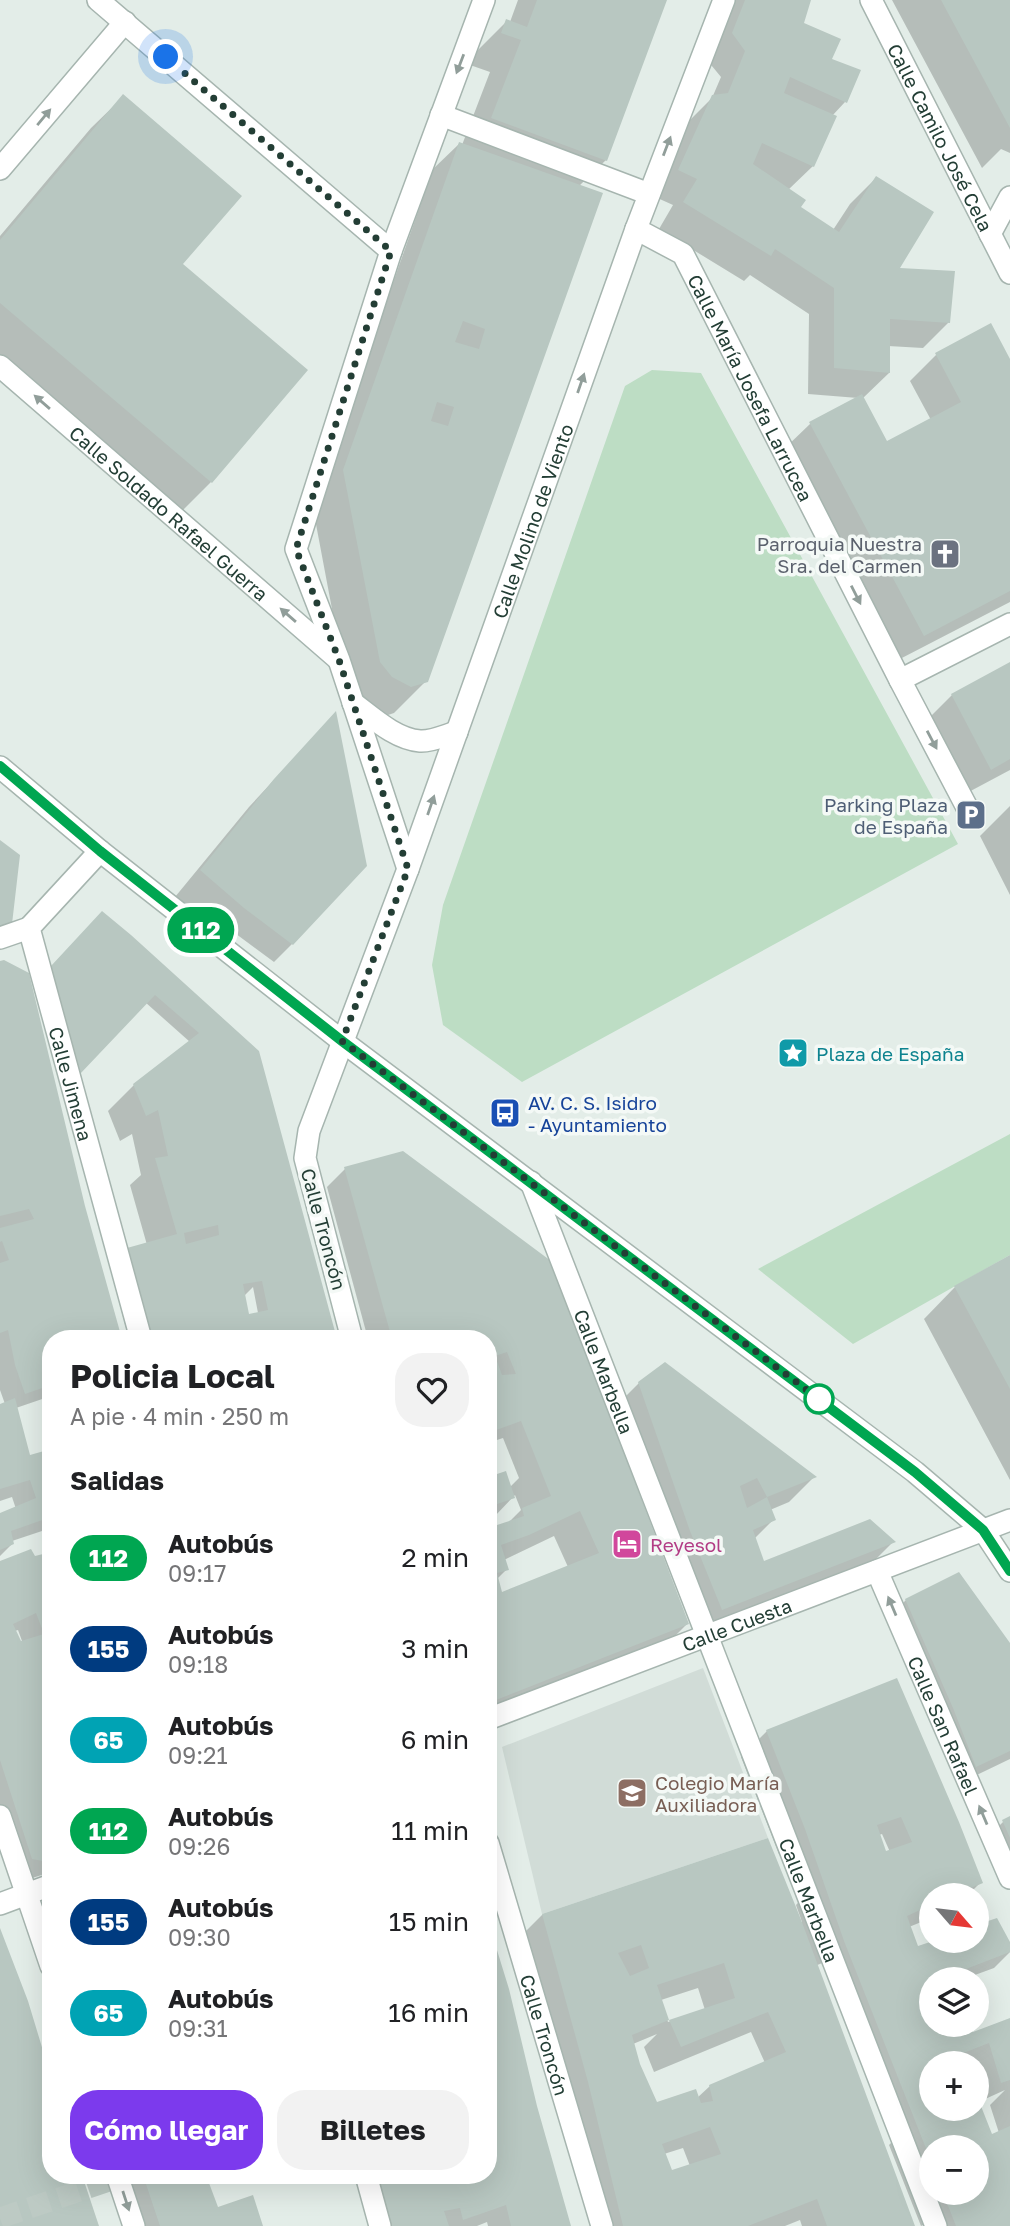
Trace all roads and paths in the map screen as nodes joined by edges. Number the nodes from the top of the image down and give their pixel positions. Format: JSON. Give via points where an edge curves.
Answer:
{"nodes":[{"id":1,"x":99,"y":0,"type":"edge"},
{"id":2,"x":484,"y":0,"type":"edge"},
{"id":3,"x":724,"y":0,"type":"edge"},
{"id":4,"x":871,"y":0,"type":"edge"},
{"id":5,"x":125,"y":22,"type":"junction"},
{"id":6,"x":441,"y":115,"type":"junction"},
{"id":7,"x":0,"y":169,"type":"edge"},
{"id":8,"x":649,"y":194,"type":"junction"},
{"id":9,"x":1010,"y":197,"type":"edge"},
{"id":10,"x":636,"y":229,"type":"junction"},
{"id":11,"x":990,"y":234,"type":"junction"},
{"id":12,"x":391,"y":251,"type":"junction"},
{"id":13,"x":1010,"y":273,"type":"edge"},
{"id":14,"x":0,"y":366,"type":"edge"},
{"id":15,"x":1010,"y":624,"type":"edge"},
{"id":16,"x":339,"y":660,"type":"junction"},
{"id":17,"x":900,"y":680,"type":"junction"},
{"id":18,"x":353,"y":703,"type":"junction"},
{"id":19,"x":457,"y":732,"type":"junction"},
{"id":20,"x":0,"y":766,"type":"edge"},
{"id":21,"x":971,"y":815,"type":"dead end"},
{"id":22,"x":100,"y":851,"type":"junction"},
{"id":23,"x":408,"y":869,"type":"junction"},
{"id":24,"x":29,"y":928,"type":"junction"},
{"id":25,"x":0,"y":938,"type":"edge"},
{"id":26,"x":342,"y":1041,"type":"junction"},
{"id":27,"x":531,"y":1182,"type":"junction"},
{"id":28,"x":139,"y":1330,"type":"edge"},
{"id":29,"x":350,"y":1330,"type":"edge"},
{"id":30,"x":1010,"y":1520,"type":"edge"},
{"id":31,"x":983,"y":1530,"type":"junction"},
{"id":32,"x":877,"y":1571,"type":"junction"},
{"id":33,"x":1010,"y":1571,"type":"edge"},
{"id":34,"x":706,"y":1636,"type":"junction"},
{"id":35,"x":497,"y":1716,"type":"edge"},
{"id":36,"x":0,"y":1816,"type":"edge"},
{"id":37,"x":497,"y":1873,"type":"edge"},
{"id":38,"x":1010,"y":1878,"type":"edge"},
{"id":39,"x":42,"y":1889,"type":"edge"},
{"id":40,"x":28,"y":1894,"type":"junction"},
{"id":41,"x":0,"y":1905,"type":"edge"},
{"id":42,"x":42,"y":1938,"type":"edge"},
{"id":43,"x":120,"y":2184,"type":"edge"},
{"id":44,"x":368,"y":2184,"type":"edge"},
{"id":45,"x":134,"y":2226,"type":"edge"},
{"id":46,"x":380,"y":2226,"type":"edge"},
{"id":47,"x":602,"y":2226,"type":"edge"},
{"id":48,"x":936,"y":2226,"type":"edge"}],
"edges":[{"from":1,"to":5,"type":"street"},
{"from":2,"to":6,"type":"street","one_way":true},
{"from":8,"to":3,"type":"street","name":"Calle Molino de Viento","one_way":true},
{"from":4,"to":11,"type":"street","name":"Calle Camilo José Cela"},
{"from":7,"to":5,"type":"street","one_way":true},
{"from":5,"to":12,"type":"street"},
{"from":6,"to":8,"type":"street"},
{"from":6,"to":12,"type":"street"},
{"from":8,"to":10,"type":"street","name":"Calle Molino de Viento"},
{"from":9,"to":11,"type":"street"},
{"from":10,"to":17,"type":"street","name":"Calle María Josefa Larrucea","one_way":true,"via":[[683,254]]},
{"from":19,"to":10,"type":"street","name":"Calle Molino de Viento","one_way":true},
{"from":11,"to":13,"type":"street","name":"Calle Camilo José Cela"},
{"from":12,"to":16,"type":"street","via":[[296,549]]},
{"from":16,"to":14,"type":"street","name":"Calle Soldado Rafael Guerra","one_way":true},
{"from":15,"to":17,"type":"street"},
{"from":16,"to":18,"type":"street"},
{"from":17,"to":21,"type":"street","name":"Calle María Josefa Larrucea","one_way":true},
{"from":18,"to":19,"type":"street","via":[[406,738],[422,741]]},
{"from":18,"to":23,"type":"street"},
{"from":23,"to":19,"type":"street","name":"Calle Molino de Viento","one_way":true},
{"from":20,"to":22,"type":"street"},
{"from":22,"to":24,"type":"street"},
{"from":22,"to":26,"type":"street"},
{"from":23,"to":26,"type":"street","name":"Calle Molino de Viento"},
{"from":24,"to":25,"type":"street"},
{"from":24,"to":28,"type":"street","name":"Calle Jimena"},
{"from":26,"to":27,"type":"street"},
{"from":26,"to":29,"type":"street","name":"Calle Troncón","via":[[309,1131],[305,1158]]},
{"from":27,"to":31,"type":"street","via":[[915,1472]]},
{"from":27,"to":34,"type":"street","name":"Calle Marbella"},
{"from":30,"to":31,"type":"street","name":"Calle Cuesta"},
{"from":31,"to":32,"type":"street","name":"Calle Cuesta"},
{"from":31,"to":33,"type":"street"},
{"from":32,"to":34,"type":"street","name":"Calle Cuesta"},
{"from":38,"to":32,"type":"street","name":"Calle San Rafael","one_way":true},
{"from":34,"to":35,"type":"street","name":"Calle Cuesta"},
{"from":34,"to":48,"type":"street","name":"Calle Marbella"},
{"from":36,"to":40,"type":"street"},
{"from":37,"to":47,"type":"street","name":"Calle Troncón"},
{"from":39,"to":40,"type":"street"},
{"from":40,"to":41,"type":"street"},
{"from":40,"to":42,"type":"street"},
{"from":43,"to":45,"type":"street","one_way":true},
{"from":44,"to":46,"type":"street"}]}
